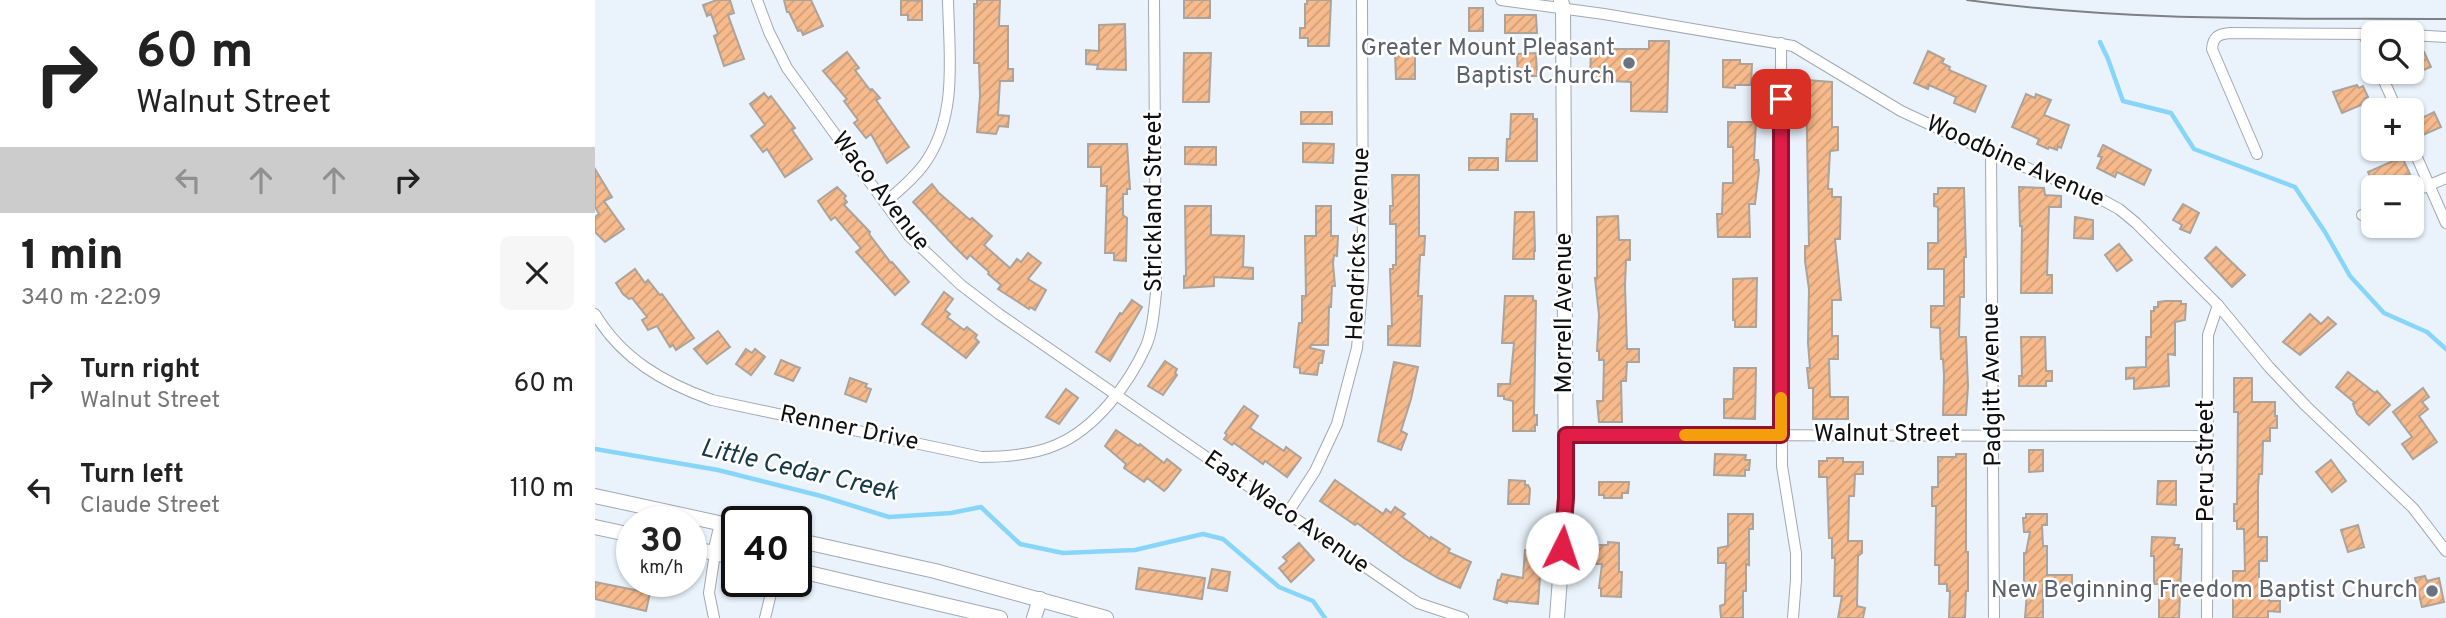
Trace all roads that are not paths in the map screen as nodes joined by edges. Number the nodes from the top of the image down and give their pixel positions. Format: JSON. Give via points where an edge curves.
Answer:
{"nodes":[{"id":1,"x":757,"y":0,"type":"edge"},
{"id":2,"x":948,"y":0,"type":"edge"},
{"id":3,"x":1154,"y":0,"type":"edge"},
{"id":4,"x":1362,"y":0,"type":"edge"},
{"id":5,"x":1501,"y":0,"type":"edge"},
{"id":6,"x":1564,"y":3,"type":"edge"},
{"id":7,"x":2361,"y":34,"type":"edge"},
{"id":8,"x":2424,"y":36,"type":"edge"},
{"id":9,"x":2446,"y":37,"type":"edge"},
{"id":10,"x":1781,"y":43,"type":"junction"},
{"id":11,"x":1991,"y":153,"type":"junction"},
{"id":12,"x":2257,"y":154,"type":"dead end"},
{"id":13,"x":2419,"y":161,"type":"edge"},
{"id":14,"x":2446,"y":178,"type":"edge"},
{"id":15,"x":2429,"y":184,"type":"junction"},
{"id":16,"x":2424,"y":186,"type":"edge"},
{"id":17,"x":885,"y":203,"type":"junction"},
{"id":18,"x":2446,"y":223,"type":"edge"},
{"id":19,"x":2218,"y":305,"type":"junction"},
{"id":20,"x":595,"y":314,"type":"edge"},
{"id":21,"x":1117,"y":396,"type":"junction"},
{"id":22,"x":1566,"y":435,"type":"junction"},
{"id":23,"x":1781,"y":435,"type":"junction"},
{"id":24,"x":1994,"y":435,"type":"junction"},
{"id":25,"x":2207,"y":436,"type":"junction"},
{"id":26,"x":595,"y":496,"type":"edge"},
{"id":27,"x":1287,"y":514,"type":"junction"},
{"id":28,"x":721,"y":524,"type":"edge"},
{"id":29,"x":595,"y":527,"type":"edge"},
{"id":30,"x":616,"y":532,"type":"edge"},
{"id":31,"x":721,"y":541,"type":"edge"},
{"id":32,"x":812,"y":544,"type":"edge"},
{"id":33,"x":707,"y":551,"type":"edge"},
{"id":34,"x":2446,"y":551,"type":"edge"},
{"id":35,"x":715,"y":553,"type":"junction"},
{"id":36,"x":721,"y":554,"type":"edge"},
{"id":37,"x":812,"y":574,"type":"edge"},
{"id":38,"x":770,"y":597,"type":"edge"},
{"id":39,"x":1040,"y":599,"type":"junction"},
{"id":40,"x":714,"y":618,"type":"edge"},
{"id":41,"x":765,"y":618,"type":"edge"},
{"id":42,"x":1000,"y":618,"type":"edge"},
{"id":43,"x":1034,"y":618,"type":"edge"},
{"id":44,"x":1107,"y":618,"type":"edge"},
{"id":45,"x":1463,"y":618,"type":"edge"},
{"id":46,"x":1557,"y":618,"type":"edge"},
{"id":47,"x":1793,"y":618,"type":"edge"},
{"id":48,"x":1994,"y":618,"type":"edge"},
{"id":49,"x":2207,"y":618,"type":"edge"}],
"edges":[{"from":1,"to":17,"type":"street","name":"Waco Avenue","via":[[787,68]]},
{"from":2,"to":17,"type":"street","via":[[945,121],[926,162]]},
{"from":3,"to":21,"type":"street","name":"Strickland Street","via":[[1156,293],[1146,346]]},
{"from":4,"to":27,"type":"street","name":"Hendricks Avenue","via":[[1363,278],[1357,348],[1337,424],[1315,471]]},
{"from":5,"to":6,"type":"street","name":"Woodbine Avenue"},
{"from":6,"to":10,"type":"street","name":"Woodbine Avenue"},
{"from":6,"to":22,"type":"main road","name":"Morrell Avenue"},
{"from":7,"to":12,"type":"street","via":[[2216,36],[2212,49]]},
{"from":8,"to":9,"type":"street"},
{"from":10,"to":11,"type":"street","name":"Woodbine Avenue","via":[[1809,54],[1901,111]]},
{"from":10,"to":23,"type":"street"},
{"from":11,"to":19,"type":"street","name":"Woodbine Avenue","via":[[2119,209]]},
{"from":11,"to":24,"type":"street","name":"Padgitt Avenue"},
{"from":13,"to":15,"type":"street"},
{"from":14,"to":15,"type":"street"},
{"from":15,"to":16,"type":"street"},
{"from":15,"to":18,"type":"street"},
{"from":17,"to":21,"type":"street","name":"Waco Avenue","via":[[909,236],[961,285]]},
{"from":19,"to":25,"type":"street","name":"Peru Street","via":[[2208,335]]},
{"from":19,"to":34,"type":"street","name":"Woodbine Avenue","via":[[2306,406],[2413,508]]},
{"from":20,"to":21,"type":"street","name":"Renner Drive","via":[[624,351],[653,375],[691,393],[981,457],[1009,457],[1055,446],[1085,429]]},
{"from":21,"to":27,"type":"street","name":"East Waco Avenue"},
{"from":22,"to":23,"type":"street","name":"Walnut Street"},
{"from":22,"to":46,"type":"main road","name":"Morrell Avenue"},
{"from":23,"to":24,"type":"street","name":"Walnut Street"},
{"from":23,"to":47,"type":"street","via":[[1796,553]]},
{"from":24,"to":25,"type":"street","name":"Walnut Street"},
{"from":24,"to":48,"type":"street","name":"Padgitt Avenue"},
{"from":25,"to":49,"type":"street","name":"Peru Street"},
{"from":26,"to":28,"type":"main road"},
{"from":27,"to":45,"type":"street","name":"East Waco Avenue","via":[[1418,603]]},
{"from":29,"to":30,"type":"main road"},
{"from":31,"to":35,"type":"main road"},
{"from":32,"to":39,"type":"main road"},
{"from":33,"to":35,"type":"main road"},
{"from":35,"to":36,"type":"main road"},
{"from":35,"to":40,"type":"street","via":[[709,593]]},
{"from":37,"to":42,"type":"main road"},
{"from":38,"to":41,"type":"street"},
{"from":39,"to":43,"type":"main road"},
{"from":39,"to":44,"type":"main road"}]}
